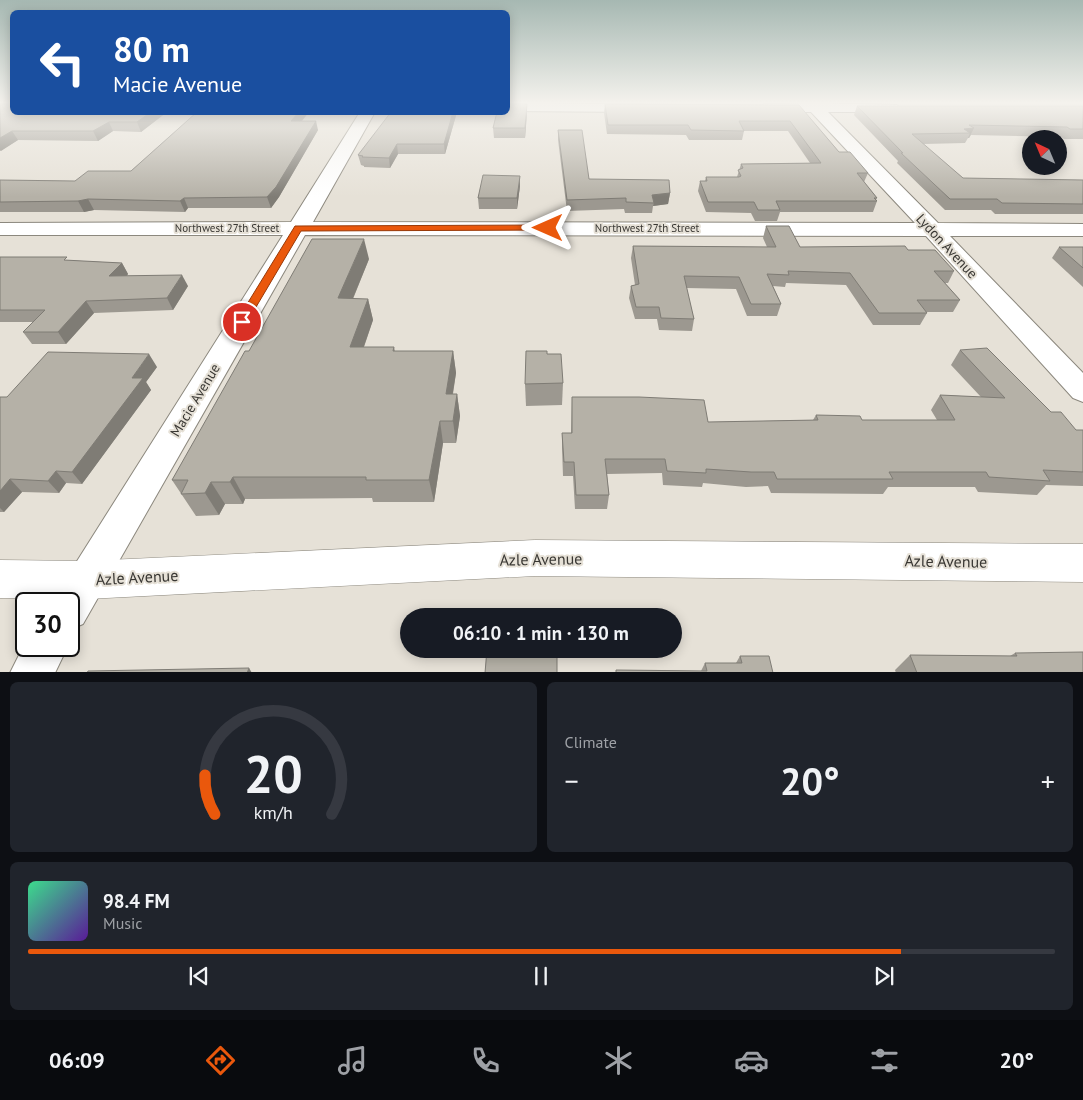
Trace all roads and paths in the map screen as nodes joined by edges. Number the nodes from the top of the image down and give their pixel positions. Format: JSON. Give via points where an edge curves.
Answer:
{"nodes":[{"id":1,"x":355,"y":134,"type":"edge"},
{"id":2,"x":841,"y":134,"type":"edge"},
{"id":3,"x":298,"y":228,"type":"junction"},
{"id":4,"x":0,"y":229,"type":"edge"},
{"id":5,"x":931,"y":229,"type":"junction"},
{"id":6,"x":1083,"y":230,"type":"edge"},
{"id":7,"x":1083,"y":390,"type":"edge"},
{"id":8,"x":1083,"y":563,"type":"edge"},
{"id":9,"x":0,"y":579,"type":"edge"},
{"id":10,"x":63,"y":592,"type":"edge"},
{"id":11,"x":80,"y":592,"type":"edge"},
{"id":12,"x":80,"y":595,"type":"edge"},
{"id":13,"x":40,"y":657,"type":"edge"},
{"id":14,"x":31,"y":672,"type":"edge"}],
"edges":[{"from":1,"to":3,"type":"street","name":"Macie Avenue"},
{"from":2,"to":5,"type":"street","name":"Lydon Avenue"},
{"from":3,"to":4,"type":"street","name":"Northwest 27th Street"},
{"from":3,"to":5,"type":"street","name":"Northwest 27th Street"},
{"from":3,"to":11,"type":"street","name":"Macie Avenue"},
{"from":5,"to":6,"type":"street","name":"Northwest 27th Street"},
{"from":5,"to":7,"type":"street","name":"Lydon Avenue"},
{"from":8,"to":12,"type":"main road","name":"Azle Avenue","via":[[535,558]]},
{"from":9,"to":10,"type":"main road","name":"Azle Avenue"},
{"from":13,"to":14,"type":"street"}]}
